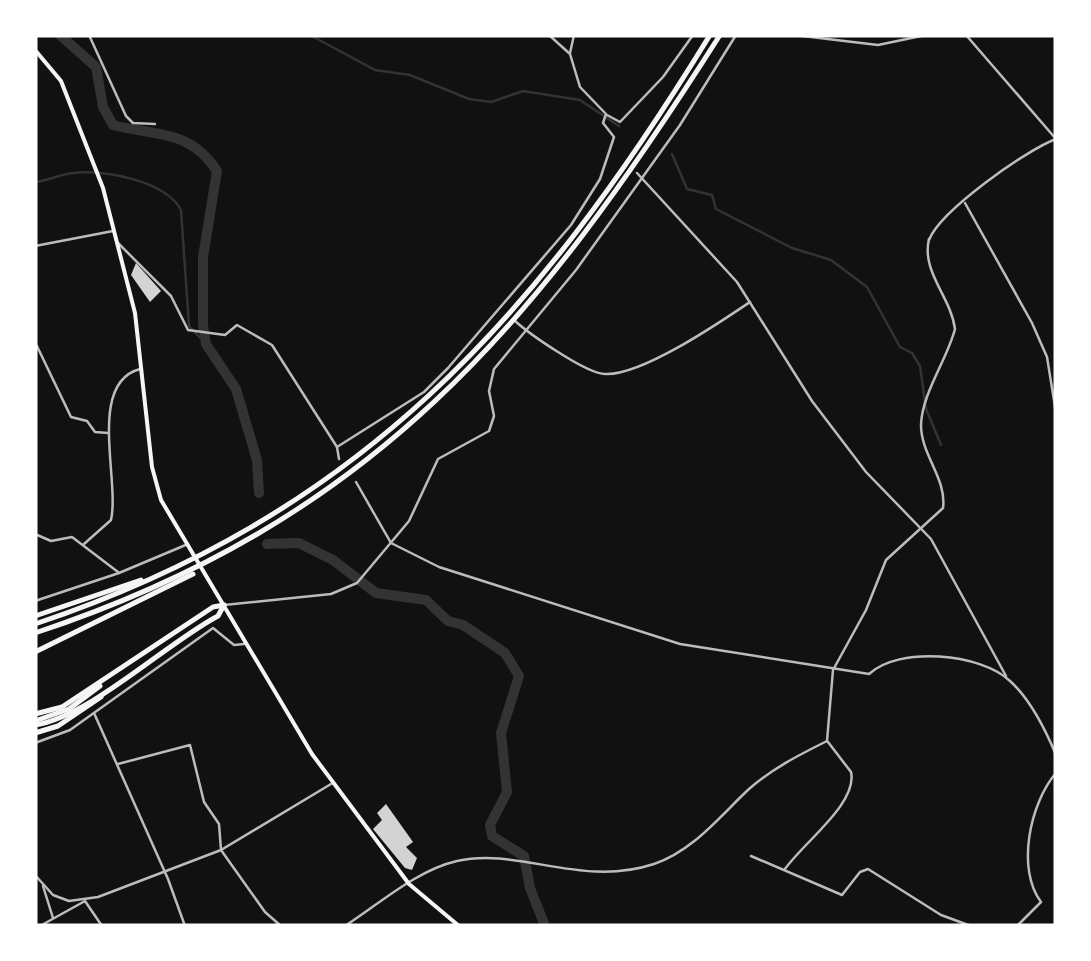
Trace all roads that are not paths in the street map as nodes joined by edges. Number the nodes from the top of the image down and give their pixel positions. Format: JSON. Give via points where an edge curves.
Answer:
{"nodes":[{"id":1,"x":89,"y":35,"type":"edge"},
{"id":2,"x":549,"y":35,"type":"edge"},
{"id":3,"x":574,"y":35,"type":"edge"},
{"id":4,"x":693,"y":35,"type":"edge"},
{"id":5,"x":710,"y":35,"type":"edge"},
{"id":6,"x":720,"y":35,"type":"edge"},
{"id":7,"x":736,"y":35,"type":"edge"},
{"id":8,"x":794,"y":35,"type":"edge"},
{"id":9,"x":926,"y":35,"type":"edge"},
{"id":10,"x":966,"y":35,"type":"edge"},
{"id":11,"x":35,"y":50,"type":"edge"},
{"id":12,"x":570,"y":54,"type":"junction"},
{"id":13,"x":606,"y":114,"type":"junction"},
{"id":14,"x":155,"y":124,"type":"dead end"},
{"id":15,"x":1056,"y":139,"type":"edge"},
{"id":16,"x":611,"y":154,"type":"junction"},
{"id":17,"x":618,"y":159,"type":"dead end"},
{"id":18,"x":638,"y":176,"type":"junction"},
{"id":19,"x":964,"y":203,"type":"junction"},
{"id":20,"x":114,"y":231,"type":"junction"},
{"id":21,"x":118,"y":244,"type":"junction"},
{"id":22,"x":35,"y":246,"type":"edge"},
{"id":23,"x":751,"y":302,"type":"junction"},
{"id":24,"x":500,"y":308,"type":"junction"},
{"id":25,"x":527,"y":331,"type":"junction"},
{"id":26,"x":35,"y":342,"type":"edge"},
{"id":27,"x":141,"y":369,"type":"junction"},
{"id":28,"x":1056,"y":413,"type":"edge"},
{"id":29,"x":108,"y":433,"type":"junction"},
{"id":30,"x":337,"y":447,"type":"junction"},
{"id":31,"x":338,"y":459,"type":"dead end"},
{"id":32,"x":356,"y":482,"type":"dead end"},
{"id":33,"x":922,"y":528,"type":"junction"},
{"id":34,"x":35,"y":534,"type":"edge"},
{"id":35,"x":391,"y":543,"type":"junction"},
{"id":36,"x":84,"y":544,"type":"junction"},
{"id":37,"x":189,"y":546,"type":"junction"},
{"id":38,"x":221,"y":556,"type":"junction"},
{"id":39,"x":119,"y":573,"type":"junction"},
{"id":40,"x":35,"y":601,"type":"edge"},
{"id":41,"x":224,"y":606,"type":"junction"},
{"id":42,"x":35,"y":620,"type":"edge"},
{"id":43,"x":35,"y":633,"type":"edge"},
{"id":44,"x":244,"y":644,"type":"junction"},
{"id":45,"x":35,"y":652,"type":"edge"},
{"id":46,"x":159,"y":653,"type":"junction"},
{"id":47,"x":833,"y":670,"type":"junction"},
{"id":48,"x":1006,"y":678,"type":"junction"},
{"id":49,"x":94,"y":712,"type":"junction"},
{"id":50,"x":35,"y":720,"type":"edge"},
{"id":51,"x":35,"y":733,"type":"edge"},
{"id":52,"x":826,"y":741,"type":"junction"},
{"id":53,"x":35,"y":743,"type":"edge"},
{"id":54,"x":1056,"y":755,"type":"edge"},
{"id":55,"x":118,"y":764,"type":"junction"},
{"id":56,"x":1056,"y":774,"type":"edge"},
{"id":57,"x":333,"y":783,"type":"junction"},
{"id":58,"x":221,"y":850,"type":"junction"},
{"id":59,"x":750,"y":856,"type":"dead end"},
{"id":60,"x":785,"y":870,"type":"junction"},
{"id":61,"x":165,"y":872,"type":"junction"},
{"id":62,"x":35,"y":876,"type":"edge"},
{"id":63,"x":409,"y":884,"type":"junction"},
{"id":64,"x":42,"y":886,"type":"junction"},
{"id":65,"x":85,"y":901,"type":"junction"},
{"id":66,"x":53,"y":918,"type":"junction"},
{"id":67,"x":947,"y":918,"type":"junction"},
{"id":68,"x":40,"y":926,"type":"edge"},
{"id":69,"x":102,"y":926,"type":"edge"},
{"id":70,"x":184,"y":926,"type":"edge"},
{"id":71,"x":281,"y":926,"type":"edge"},
{"id":72,"x":345,"y":926,"type":"edge"},
{"id":73,"x":460,"y":926,"type":"edge"},
{"id":74,"x":944,"y":926,"type":"edge"},
{"id":75,"x":971,"y":926,"type":"edge"},
{"id":76,"x":1017,"y":926,"type":"edge"}],
"edges":[{"from":1,"to":14,"type":"street","via":[[126,116]]},
{"from":2,"to":12,"type":"street"},
{"from":3,"to":12,"type":"street"},
{"from":4,"to":13,"type":"street","via":[[620,122]]},
{"from":5,"to":42,"type":"highway","via":[[552,262],[448,379],[385,438],[254,528],[166,572]]},
{"from":6,"to":38,"type":"highway","via":[[583,236],[467,374],[360,468]]},
{"from":7,"to":18,"type":"street"},
{"from":8,"to":9,"type":"street","via":[[878,46]]},
{"from":10,"to":15,"type":"street"},
{"from":11,"to":20,"type":"main road","via":[[60,82]]},
{"from":12,"to":13,"type":"street","via":[[580,88]]},
{"from":13,"to":16,"type":"street","via":[[602,123],[614,137]]},
{"from":15,"to":19,"type":"street","via":[[1023,152]]},
{"from":16,"to":17,"type":"street"},
{"from":16,"to":24,"type":"street","via":[[571,226]]},
{"from":18,"to":23,"type":"street"},
{"from":18,"to":25,"type":"street"},
{"from":19,"to":28,"type":"street","via":[[1047,357]]},
{"from":19,"to":33,"type":"street","via":[[940,221],[929,240],[930,267],[955,329],[921,420],[944,499]]},
{"from":20,"to":21,"type":"main road"},
{"from":20,"to":22,"type":"street"},
{"from":21,"to":27,"type":"main road"},
{"from":21,"to":30,"type":"street","via":[[171,296],[192,332],[225,335],[237,325],[272,345]]},
{"from":23,"to":25,"type":"street","via":[[686,344],[611,374],[587,369]]},
{"from":23,"to":33,"type":"street","via":[[812,401],[866,472]]},
{"from":24,"to":25,"type":"street"},
{"from":24,"to":30,"type":"street","via":[[434,383]]},
{"from":25,"to":35,"type":"street","via":[[490,378],[490,432],[438,459]]},
{"from":26,"to":29,"type":"street","via":[[71,418]]},
{"from":27,"to":29,"type":"street","via":[[116,387]]},
{"from":27,"to":37,"type":"main road","via":[[156,484]]},
{"from":29,"to":36,"type":"street","via":[[113,511]]},
{"from":30,"to":31,"type":"street"},
{"from":32,"to":35,"type":"street"},
{"from":33,"to":47,"type":"street","via":[[890,552]]},
{"from":33,"to":48,"type":"street"},
{"from":34,"to":36,"type":"street"},
{"from":35,"to":41,"type":"street","via":[[364,578],[331,594]]},
{"from":35,"to":47,"type":"street","via":[[439,567],[680,644]]},
{"from":36,"to":39,"type":"street"},
{"from":37,"to":39,"type":"street"},
{"from":37,"to":41,"type":"main road"},
{"from":38,"to":43,"type":"highway","via":[[111,607]]},
{"from":38,"to":45,"type":"highway"},
{"from":39,"to":40,"type":"street"},
{"from":41,"to":44,"type":"main road"},
{"from":41,"to":46,"type":"highway"},
{"from":41,"to":50,"type":"highway"},
{"from":44,"to":49,"type":"street","via":[[234,646],[214,628]]},
{"from":44,"to":57,"type":"main road"},
{"from":46,"to":50,"type":"highway","via":[[51,722]]},
{"from":46,"to":51,"type":"highway","via":[[58,726]]},
{"from":47,"to":48,"type":"street","via":[[869,674],[892,660],[951,658]]},
{"from":47,"to":52,"type":"street"},
{"from":48,"to":54,"type":"street","via":[[1046,730]]},
{"from":49,"to":53,"type":"street"},
{"from":49,"to":55,"type":"street"},
{"from":52,"to":60,"type":"street","via":[[846,764],[852,785],[845,805]]},
{"from":52,"to":63,"type":"street","via":[[768,773],[666,859],[613,873],[465,859]]},
{"from":55,"to":58,"type":"street","via":[[190,745]]},
{"from":55,"to":61,"type":"street"},
{"from":56,"to":76,"type":"street","via":[[1046,785],[1026,859],[1041,902]]},
{"from":57,"to":58,"type":"street"},
{"from":57,"to":63,"type":"main road"},
{"from":58,"to":61,"type":"street"},
{"from":58,"to":71,"type":"street"},
{"from":59,"to":60,"type":"street"},
{"from":60,"to":67,"type":"street","via":[[842,895],[868,869]]},
{"from":61,"to":65,"type":"street"},
{"from":61,"to":70,"type":"street"},
{"from":62,"to":64,"type":"street"},
{"from":63,"to":72,"type":"street"},
{"from":63,"to":73,"type":"main road"},
{"from":64,"to":65,"type":"street"},
{"from":64,"to":66,"type":"street"},
{"from":65,"to":66,"type":"street"},
{"from":65,"to":69,"type":"street"},
{"from":66,"to":68,"type":"street"},
{"from":67,"to":74,"type":"street"},
{"from":67,"to":75,"type":"street"}]}
